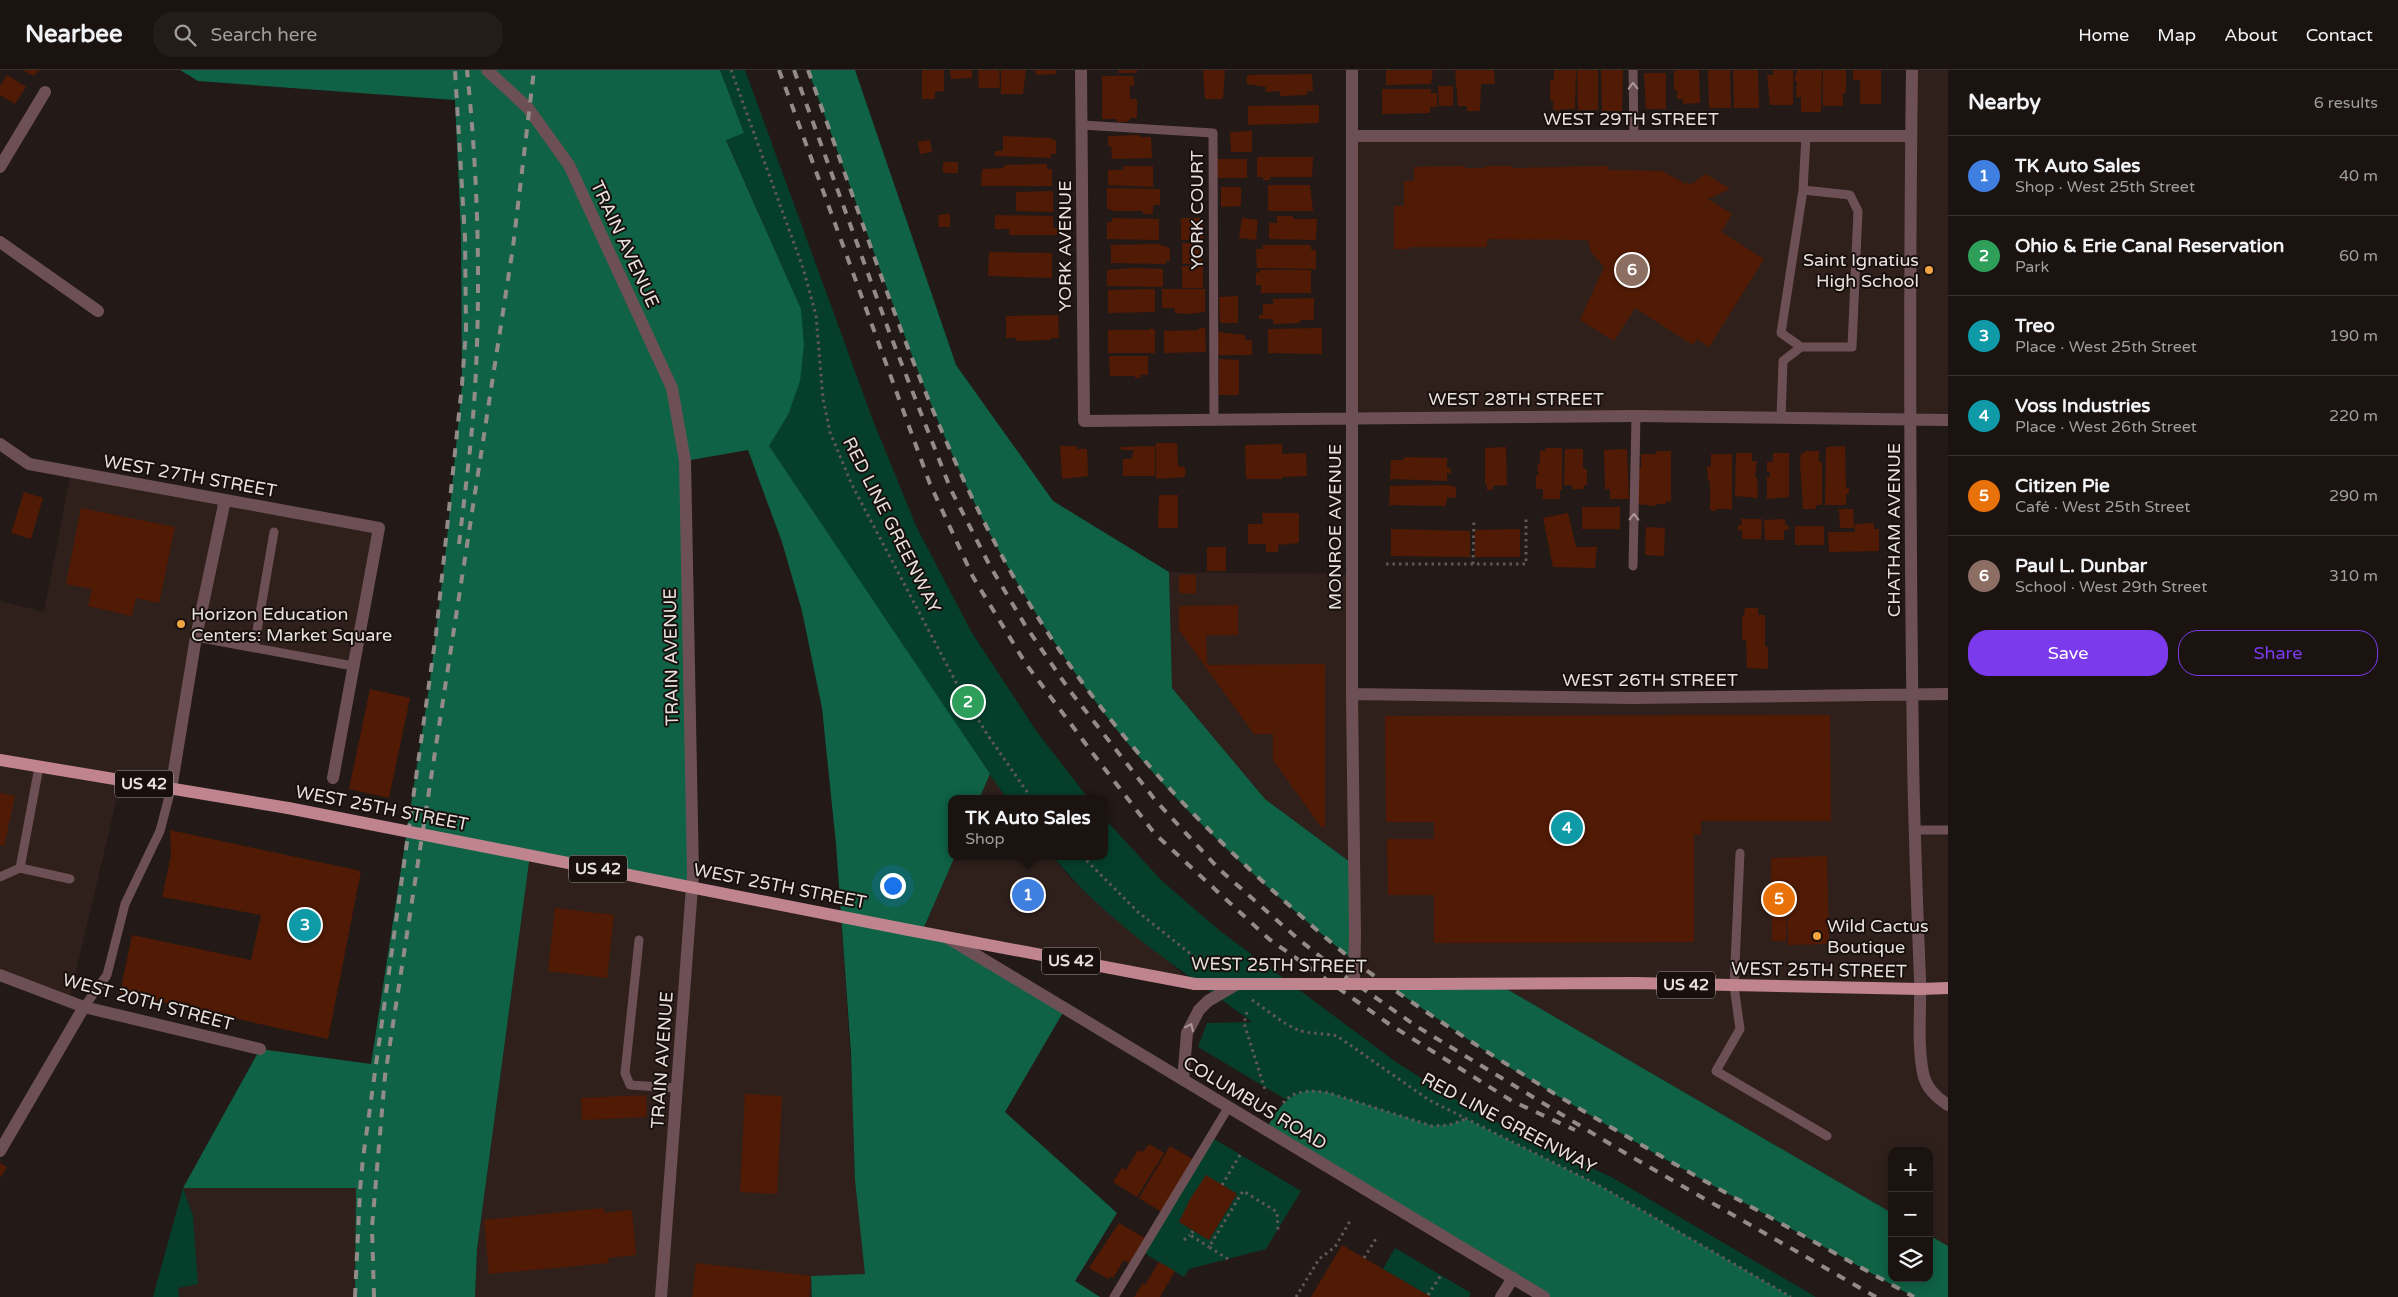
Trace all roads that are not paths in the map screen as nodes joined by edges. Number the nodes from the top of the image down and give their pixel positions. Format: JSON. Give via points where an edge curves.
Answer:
{"nodes":[{"id":1,"x":487,"y":70,"type":"edge"},
{"id":2,"x":1081,"y":70,"type":"edge"},
{"id":3,"x":1352,"y":70,"type":"edge"},
{"id":4,"x":1633,"y":70,"type":"edge"},
{"id":5,"x":1912,"y":70,"type":"edge"},
{"id":6,"x":45,"y":92,"type":"dead end"},
{"id":7,"x":1082,"y":125,"type":"junction"},
{"id":8,"x":1352,"y":136,"type":"junction"},
{"id":9,"x":1634,"y":136,"type":"junction"},
{"id":10,"x":1806,"y":136,"type":"junction"},
{"id":11,"x":1911,"y":136,"type":"junction"},
{"id":12,"x":0,"y":167,"type":"edge"},
{"id":13,"x":1803,"y":190,"type":"junction"},
{"id":14,"x":0,"y":242,"type":"edge"},
{"id":15,"x":98,"y":310,"type":"dead end"},
{"id":16,"x":1801,"y":347,"type":"junction"},
{"id":17,"x":1636,"y":416,"type":"junction"},
{"id":18,"x":1353,"y":418,"type":"junction"},
{"id":19,"x":1780,"y":418,"type":"junction"},
{"id":20,"x":1214,"y":419,"type":"junction"},
{"id":21,"x":1948,"y":420,"type":"edge"},
{"id":22,"x":1084,"y":421,"type":"joint"},
{"id":23,"x":1911,"y":421,"type":"junction"},
{"id":24,"x":0,"y":444,"type":"edge"},
{"id":25,"x":225,"y":500,"type":"junction"},
{"id":26,"x":274,"y":532,"type":"dead end"},
{"id":27,"x":1634,"y":566,"type":"dead end"},
{"id":28,"x":196,"y":637,"type":"junction"},
{"id":29,"x":254,"y":648,"type":"junction"},
{"id":30,"x":353,"y":666,"type":"junction"},
{"id":31,"x":1352,"y":694,"type":"junction"},
{"id":32,"x":1948,"y":694,"type":"edge"},
{"id":33,"x":1912,"y":695,"type":"junction"},
{"id":34,"x":1,"y":762,"type":"edge"},
{"id":35,"x":39,"y":767,"type":"junction"},
{"id":36,"x":333,"y":778,"type":"dead end"},
{"id":37,"x":171,"y":789,"type":"junction"},
{"id":38,"x":1914,"y":830,"type":"junction"},
{"id":39,"x":1948,"y":830,"type":"edge"},
{"id":40,"x":1740,"y":852,"type":"dead end"},
{"id":41,"x":20,"y":868,"type":"junction"},
{"id":42,"x":0,"y":876,"type":"edge"},
{"id":43,"x":70,"y":879,"type":"dead end"},
{"id":44,"x":948,"y":938,"type":"junction"},
{"id":45,"x":639,"y":940,"type":"dead end"},
{"id":46,"x":0,"y":975,"type":"edge"},
{"id":47,"x":1237,"y":984,"type":"junction"},
{"id":48,"x":1354,"y":984,"type":"junction"},
{"id":49,"x":1734,"y":986,"type":"junction"},
{"id":50,"x":1948,"y":988,"type":"edge"},
{"id":51,"x":1920,"y":990,"type":"junction"},
{"id":52,"x":84,"y":1007,"type":"junction"},
{"id":53,"x":260,"y":1049,"type":"dead end"},
{"id":54,"x":1183,"y":1080,"type":"junction"},
{"id":55,"x":677,"y":1088,"type":"junction"},
{"id":56,"x":1948,"y":1105,"type":"edge"},
{"id":57,"x":1228,"y":1108,"type":"junction"},
{"id":58,"x":1827,"y":1136,"type":"dead end"},
{"id":59,"x":0,"y":1152,"type":"edge"},
{"id":60,"x":1513,"y":1278,"type":"junction"},
{"id":61,"x":661,"y":1297,"type":"edge"},
{"id":62,"x":1114,"y":1297,"type":"edge"},
{"id":63,"x":1501,"y":1297,"type":"edge"},
{"id":64,"x":1544,"y":1297,"type":"edge"}],
"edges":[{"from":1,"to":55,"type":"street","name":"TRAIN AVENUE","via":[[528,108],[569,165],[672,388],[684,461],[693,874]]},
{"from":2,"to":7,"type":"street","name":"YORK AVENUE"},
{"from":3,"to":8,"type":"street","name":"MONROE AVENUE"},
{"from":9,"to":4,"type":"lane","one_way":true},
{"from":5,"to":11,"type":"street","name":"CHATHAM AVENUE"},
{"from":6,"to":12,"type":"street"},
{"from":7,"to":20,"type":"lane","name":"YORK COURT","via":[[1213,133]]},
{"from":7,"to":22,"type":"street","name":"YORK AVENUE"},
{"from":8,"to":9,"type":"street","name":"WEST 29TH STREET"},
{"from":8,"to":18,"type":"street","name":"MONROE AVENUE"},
{"from":9,"to":10,"type":"street","name":"WEST 29TH STREET"},
{"from":10,"to":11,"type":"street","name":"WEST 29TH STREET"},
{"from":10,"to":13,"type":"lane"},
{"from":11,"to":23,"type":"street","name":"CHATHAM AVENUE"},
{"from":13,"to":16,"type":"lane","via":[[1781,333]]},
{"from":13,"to":16,"type":"lane","via":[[1850,195],[1858,211],[1852,347]]},
{"from":14,"to":15,"type":"street"},
{"from":16,"to":19,"type":"lane","via":[[1783,361]]},
{"from":17,"to":18,"type":"street","name":"WEST 28TH STREET"},
{"from":17,"to":19,"type":"street","name":"WEST 28TH STREET"},
{"from":27,"to":17,"type":"lane","one_way":true},
{"from":18,"to":20,"type":"street","name":"WEST 28TH STREET"},
{"from":18,"to":31,"type":"street","name":"MONROE AVENUE"},
{"from":19,"to":23,"type":"street","name":"WEST 28TH STREET"},
{"from":20,"to":22,"type":"street","name":"WEST 28TH STREET"},
{"from":21,"to":23,"type":"street","name":"WEST 28TH STREET"},
{"from":23,"to":33,"type":"street","name":"CHATHAM AVENUE"},
{"from":24,"to":25,"type":"street","name":"WEST 27TH STREET","via":[[29,464]]},
{"from":25,"to":28,"type":"street"},
{"from":25,"to":30,"type":"street","name":"WEST 27TH STREET","via":[[380,528]]},
{"from":26,"to":29,"type":"lane"},
{"from":28,"to":29,"type":"lane"},
{"from":28,"to":37,"type":"street"},
{"from":29,"to":30,"type":"lane"},
{"from":30,"to":36,"type":"street"},
{"from":31,"to":33,"type":"street","name":"WEST 26TH STREET","via":[[1632,698]]},
{"from":31,"to":48,"type":"street","name":"MONROE AVENUE","bridge":true},
{"from":32,"to":33,"type":"street","name":"WEST 26TH STREET"},
{"from":33,"to":38,"type":"street","name":"CHATHAM AVENUE"},
{"from":34,"to":35,"type":"main road","name":"WEST 25TH STREET","number":"US 42"},
{"from":35,"to":37,"type":"main road","name":"WEST 25TH STREET","number":"US 42"},
{"from":35,"to":41,"type":"lane"},
{"from":37,"to":44,"type":"main road","name":"WEST 25TH STREET","number":"US 42","bridge":true,"via":[[288,808]]},
{"from":37,"to":52,"type":"lane","via":[[160,831],[124,904],[107,975]]},
{"from":38,"to":39,"type":"lane"},
{"from":38,"to":51,"type":"street","name":"CHATHAM AVENUE"},
{"from":40,"to":49,"type":"lane"},
{"from":41,"to":42,"type":"lane"},
{"from":41,"to":43,"type":"lane"},
{"from":44,"to":47,"type":"main road","name":"WEST 25TH STREET","number":"US 42","bridge":true,"via":[[1195,984]]},
{"from":44,"to":54,"type":"street","name":"COLUMBUS ROAD"},
{"from":45,"to":55,"type":"lane","via":[[625,1073],[630,1085]]},
{"from":46,"to":52,"type":"street","name":"WEST 20TH STREET"},
{"from":47,"to":48,"type":"main road","name":"WEST 25TH STREET","number":"US 42","bridge":true},
{"from":54,"to":47,"type":"street","one_way":true,"bridge":true,"via":[[1187,1033],[1199,1010]]},
{"from":48,"to":49,"type":"main road","name":"WEST 25TH STREET","number":"US 42","bridge":true},
{"from":49,"to":51,"type":"main road","name":"WEST 25TH STREET","number":"US 42"},
{"from":49,"to":58,"type":"lane","via":[[1740,1029],[1716,1071]]},
{"from":50,"to":51,"type":"main road","name":"WEST 25TH STREET","number":"US 42"},
{"from":51,"to":56,"type":"street","name":"CHATHAM AVENUE","via":[[1918,1025],[1923,1074],[1926,1085]]},
{"from":52,"to":53,"type":"street","name":"WEST 20TH STREET"},
{"from":52,"to":59,"type":"street"},
{"from":54,"to":57,"type":"street","name":"COLUMBUS ROAD"},
{"from":55,"to":61,"type":"street","name":"TRAIN AVENUE"},
{"from":57,"to":60,"type":"street","name":"COLUMBUS ROAD"},
{"from":57,"to":62,"type":"lane"},
{"from":60,"to":63,"type":"street"},
{"from":60,"to":64,"type":"street","name":"COLUMBUS ROAD"}]}
